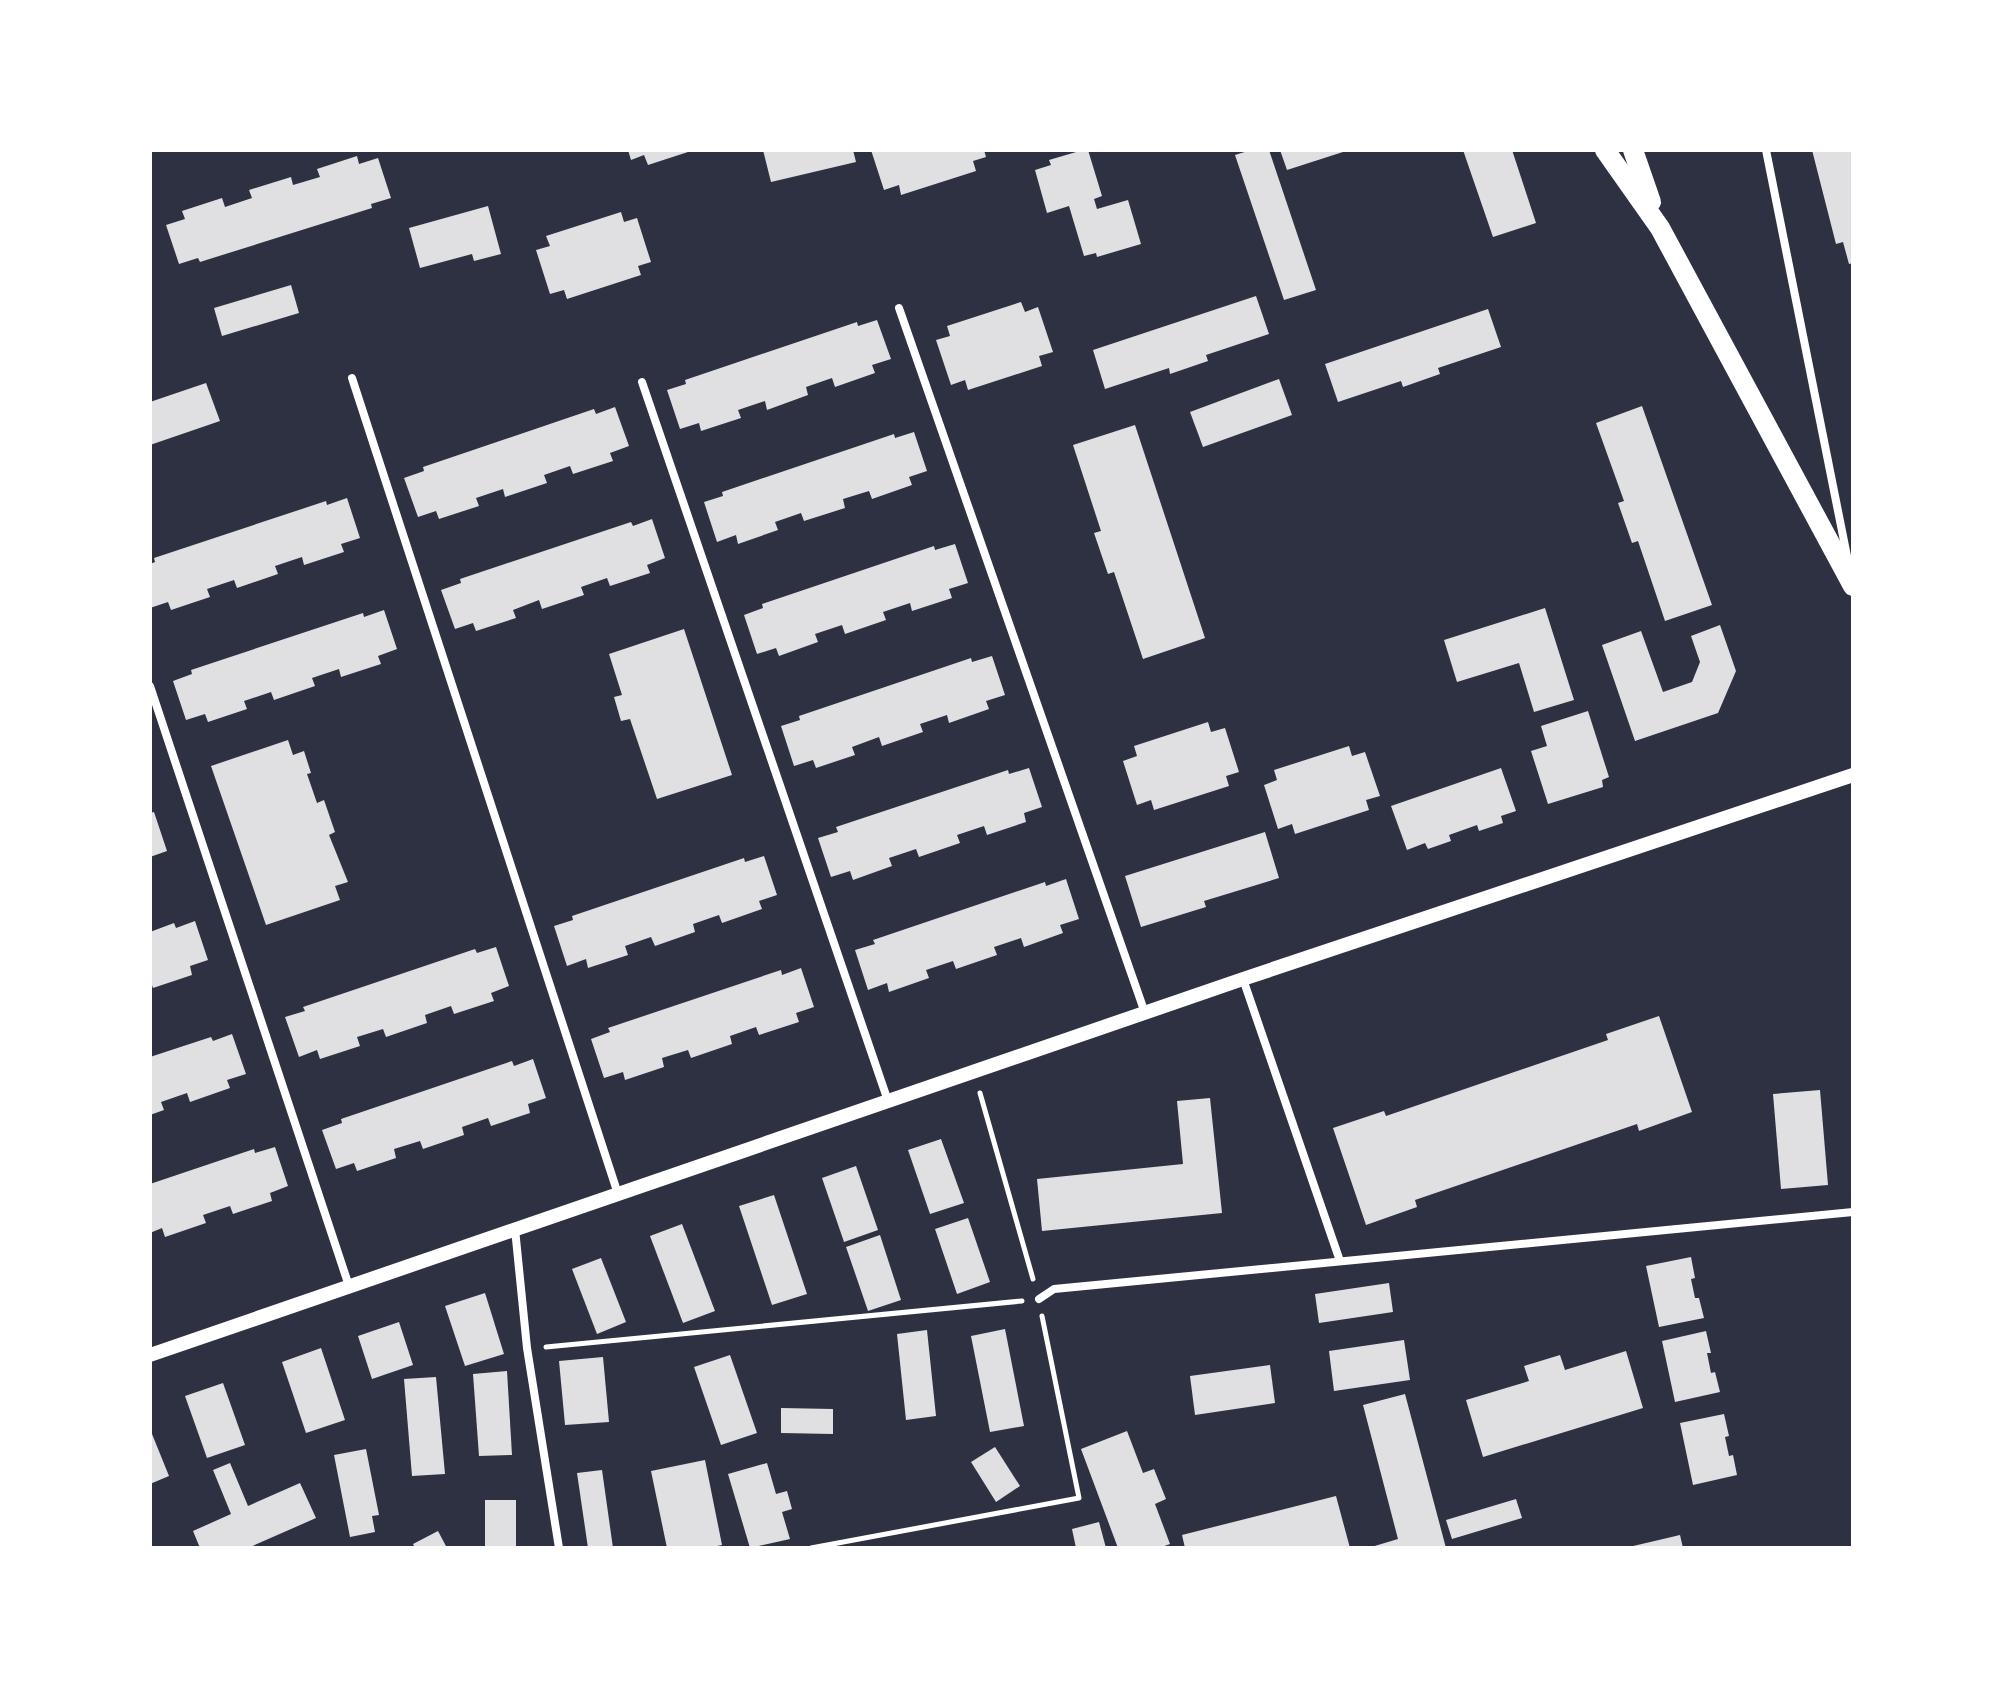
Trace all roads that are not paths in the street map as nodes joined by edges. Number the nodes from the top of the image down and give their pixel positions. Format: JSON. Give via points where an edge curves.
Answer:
{"nodes":[{"id":1,"x":1605,"y":150,"type":"edge"},
{"id":2,"x":1633,"y":150,"type":"edge"},
{"id":3,"x":1766,"y":150,"type":"edge"},
{"id":4,"x":1660,"y":228,"type":"junction"},
{"id":5,"x":899,"y":308,"type":"dead end"},
{"id":6,"x":352,"y":378,"type":"dead end"},
{"id":7,"x":642,"y":382,"type":"dead end"},
{"id":8,"x":1853,"y":585,"type":"edge"},
{"id":9,"x":150,"y":686,"type":"edge"},
{"id":10,"x":1853,"y":775,"type":"edge"},
{"id":11,"x":1243,"y":979,"type":"junction"},
{"id":12,"x":1145,"y":1013,"type":"junction"},
{"id":13,"x":888,"y":1101,"type":"junction"},
{"id":14,"x":618,"y":1194,"type":"junction"},
{"id":15,"x":1853,"y":1212,"type":"edge"},
{"id":16,"x":515,"y":1229,"type":"junction"},
{"id":17,"x":1340,"y":1261,"type":"junction"},
{"id":18,"x":349,"y":1286,"type":"junction"},
{"id":19,"x":1039,"y":1299,"type":"road end"},
{"id":20,"x":150,"y":1355,"type":"edge"},
{"id":21,"x":559,"y":1548,"type":"edge"}],
"edges":[{"from":1,"to":4,"type":"main road"},
{"from":2,"to":4,"type":"main road"},
{"from":3,"to":8,"type":"street"},
{"from":4,"to":8,"type":"main road"},
{"from":5,"to":12,"type":"street"},
{"from":6,"to":14,"type":"street"},
{"from":7,"to":13,"type":"street"},
{"from":9,"to":18,"type":"street"},
{"from":10,"to":11,"type":"street"},
{"from":11,"to":12,"type":"street"},
{"from":11,"to":17,"type":"street"},
{"from":12,"to":13,"type":"street"},
{"from":13,"to":14,"type":"street"},
{"from":14,"to":16,"type":"street"},
{"from":15,"to":17,"type":"street"},
{"from":16,"to":18,"type":"street"},
{"from":16,"to":21,"type":"street","via":[[527,1348]]},
{"from":17,"to":19,"type":"street","via":[[1054,1289]]},
{"from":18,"to":20,"type":"street"}]}
